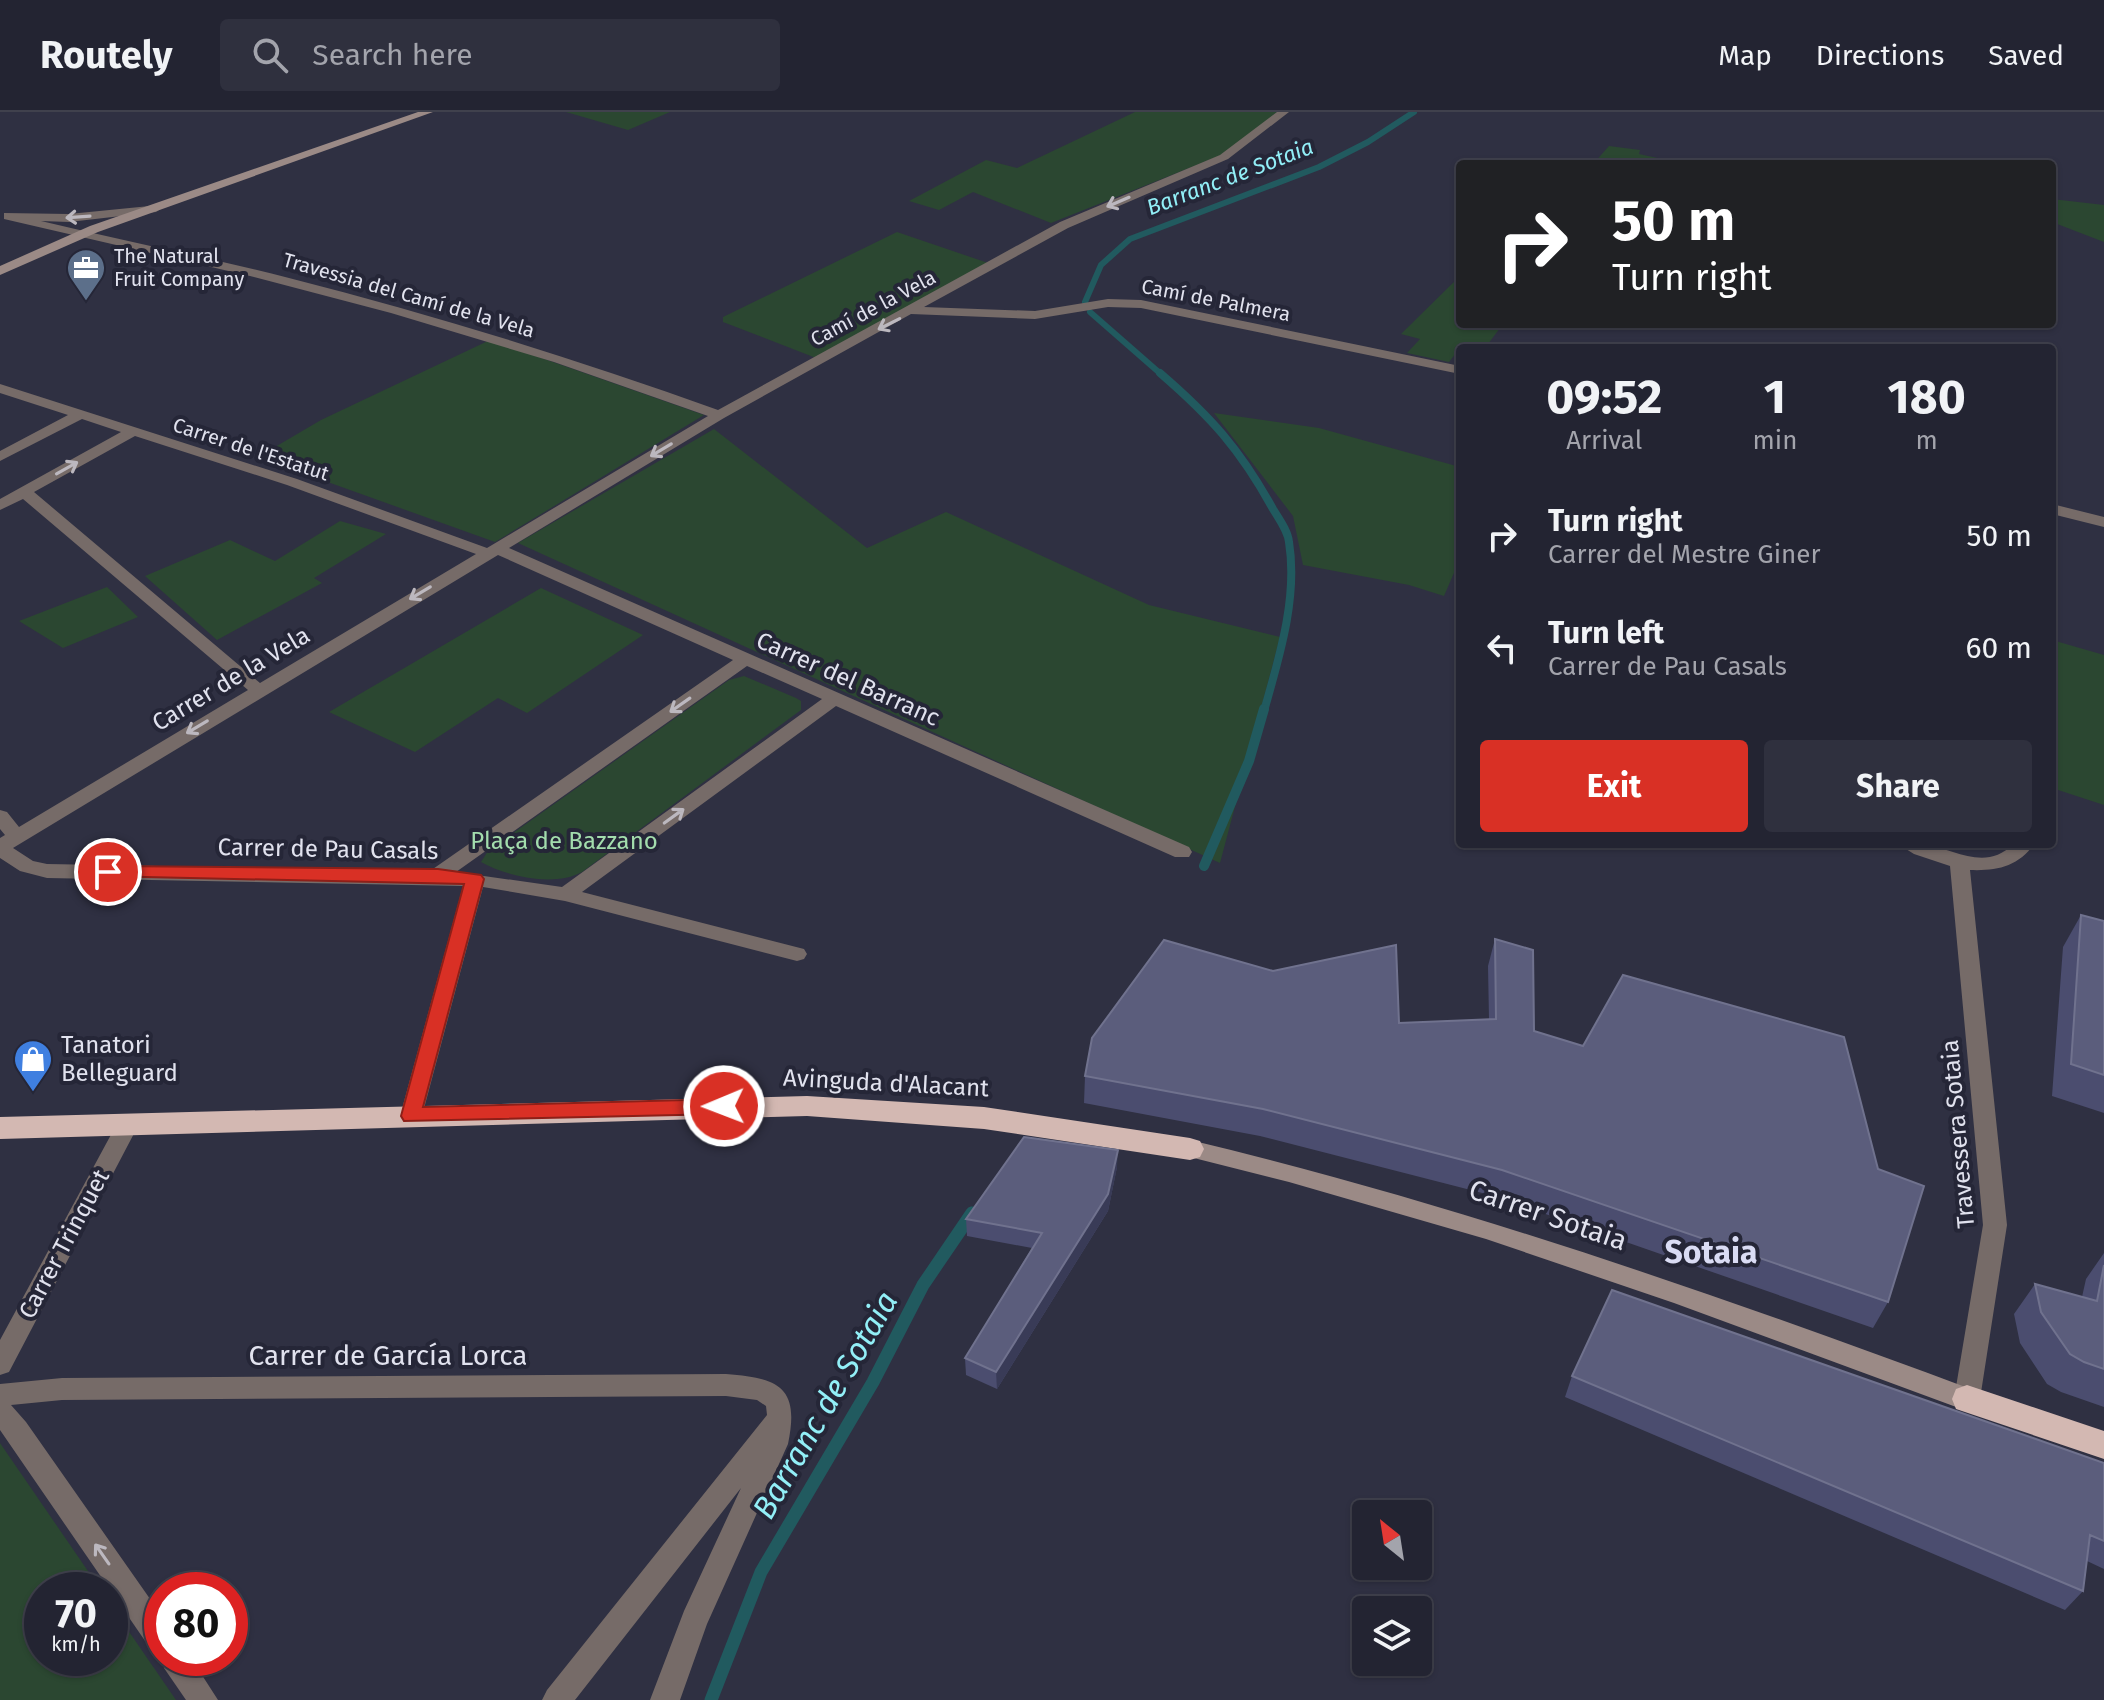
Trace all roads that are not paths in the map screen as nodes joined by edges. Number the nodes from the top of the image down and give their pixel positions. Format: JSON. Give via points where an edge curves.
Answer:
{"nodes":[{"id":1,"x":428,"y":112,"type":"edge"},
{"id":2,"x":1284,"y":112,"type":"edge"},
{"id":3,"x":156,"y":208,"type":"junction"},
{"id":4,"x":4,"y":215,"type":"edge"},
{"id":5,"x":82,"y":235,"type":"junction"},
{"id":6,"x":0,"y":271,"type":"edge"},
{"id":7,"x":913,"y":311,"type":"junction"},
{"id":8,"x":1456,"y":369,"type":"edge"},
{"id":9,"x":0,"y":388,"type":"edge"},
{"id":10,"x":80,"y":414,"type":"junction"},
{"id":11,"x":719,"y":415,"type":"junction"},
{"id":12,"x":133,"y":431,"type":"junction"},
{"id":13,"x":0,"y":457,"type":"edge"},
{"id":14,"x":24,"y":492,"type":"junction"},
{"id":15,"x":0,"y":505,"type":"edge"},
{"id":16,"x":2056,"y":510,"type":"edge"},
{"id":17,"x":2104,"y":522,"type":"edge"},
{"id":18,"x":491,"y":550,"type":"junction"},
{"id":19,"x":744,"y":660,"type":"junction"},
{"id":20,"x":258,"y":690,"type":"junction"},
{"id":21,"x":834,"y":699,"type":"junction"},
{"id":22,"x":0,"y":816,"type":"edge"},
{"id":23,"x":6,"y":844,"type":"edge"},
{"id":24,"x":1919,"y":848,"type":"edge"},
{"id":25,"x":2020,"y":848,"type":"edge"},
{"id":26,"x":1182,"y":852,"type":"dead end"},
{"id":27,"x":1959,"y":863,"type":"junction"},
{"id":28,"x":438,"y":875,"type":"junction"},
{"id":29,"x":475,"y":879,"type":"junction"},
{"id":30,"x":565,"y":894,"type":"junction"},
{"id":31,"x":797,"y":954,"type":"dead end"},
{"id":32,"x":411,"y":1116,"type":"junction"},
{"id":33,"x":128,"y":1124,"type":"junction"},
{"id":34,"x":0,"y":1128,"type":"edge"},
{"id":35,"x":1190,"y":1149,"type":"joint"},
{"id":36,"x":0,"y":1364,"type":"edge"},
{"id":37,"x":0,"y":1395,"type":"edge"},
{"id":38,"x":1967,"y":1399,"type":"junction"},
{"id":39,"x":779,"y":1405,"type":"junction"},
{"id":40,"x":0,"y":1412,"type":"edge"},
{"id":41,"x":2104,"y":1445,"type":"edge"},
{"id":42,"x":144,"y":1615,"type":"edge"},
{"id":43,"x":186,"y":1676,"type":"edge"},
{"id":44,"x":203,"y":1700,"type":"edge"},
{"id":45,"x":557,"y":1700,"type":"edge"},
{"id":46,"x":665,"y":1700,"type":"edge"}],
"edges":[{"from":1,"to":3,"type":"main road"},
{"from":2,"to":7,"type":"street","name":"Camí de la Vela","one_way":true,"via":[[1224,157],[1064,225]]},
{"from":3,"to":4,"type":"street","one_way":true,"via":[[69,218]]},
{"from":3,"to":5,"type":"main road"},
{"from":4,"to":5,"type":"street","name":"Travessia del Camí de la Vela"},
{"from":5,"to":6,"type":"main road"},
{"from":5,"to":11,"type":"street","name":"Travessia del Camí de la Vela","via":[[440,322],[612,375]]},
{"from":7,"to":8,"type":"street","name":"Camí de Palmera","via":[[1035,315],[1108,303],[1141,304]]},
{"from":7,"to":11,"type":"street","name":"Camí de la Vela","one_way":true},
{"from":9,"to":10,"type":"street","name":"Carrer de l'Estatut"},
{"from":10,"to":12,"type":"street","name":"Carrer de l'Estatut"},
{"from":10,"to":13,"type":"street"},
{"from":11,"to":18,"type":"street","name":"Camí de la Vela","one_way":true},
{"from":14,"to":12,"type":"street","one_way":true},
{"from":12,"to":18,"type":"street","name":"Carrer de l'Estatut"},
{"from":14,"to":15,"type":"street"},
{"from":14,"to":20,"type":"street"},
{"from":16,"to":17,"type":"street"},
{"from":18,"to":19,"type":"street","name":"Carrer del Barranc"},
{"from":18,"to":20,"type":"street","name":"Carrer de la Vela","one_way":true},
{"from":19,"to":21,"type":"street","name":"Carrer del Barranc"},
{"from":19,"to":28,"type":"street","one_way":true},
{"from":20,"to":23,"type":"street","name":"Carrer de la Vela","one_way":true},
{"from":21,"to":26,"type":"street","name":"Carrer del Barranc"},
{"from":30,"to":21,"type":"street","one_way":true},
{"from":22,"to":23,"type":"street"},
{"from":23,"to":28,"type":"street","name":"Carrer de Pau Casals","via":[[27,866],[47,871]]},
{"from":24,"to":27,"type":"street"},
{"from":25,"to":27,"type":"street","via":[[1992,862]]},
{"from":27,"to":38,"type":"street","name":"Travessera Sotaia","via":[[1995,1225]]},
{"from":28,"to":29,"type":"street","name":"Carrer de Pau Casals"},
{"from":29,"to":30,"type":"street","name":"Carrer de Pau Casals"},
{"from":29,"to":32,"type":"street"},
{"from":30,"to":31,"type":"street","name":"Carrer de Pau Casals"},
{"from":32,"to":33,"type":"highway","name":"Avinguda d'Alacant"},
{"from":32,"to":35,"type":"highway","name":"Avinguda d'Alacant","via":[[807,1106],[984,1118]]},
{"from":33,"to":34,"type":"highway","name":"Avinguda d'Alacant"},
{"from":33,"to":36,"type":"street","name":"Carrer Trinquet"},
{"from":35,"to":38,"type":"main road","name":"Carrer Sotaia","via":[[1461,1221]]},
{"from":37,"to":39,"type":"street","name":"Carrer de García Lorca","via":[[62,1389],[726,1385],[756,1388]]},
{"from":38,"to":41,"type":"highway","name":"Carrer Sotaia"},
{"from":39,"to":45,"type":"street"},
{"from":39,"to":46,"type":"street","via":[[765,1472],[694,1621]]},
{"from":42,"to":40,"type":"street","one_way":true},
{"from":43,"to":44,"type":"street"}]}
